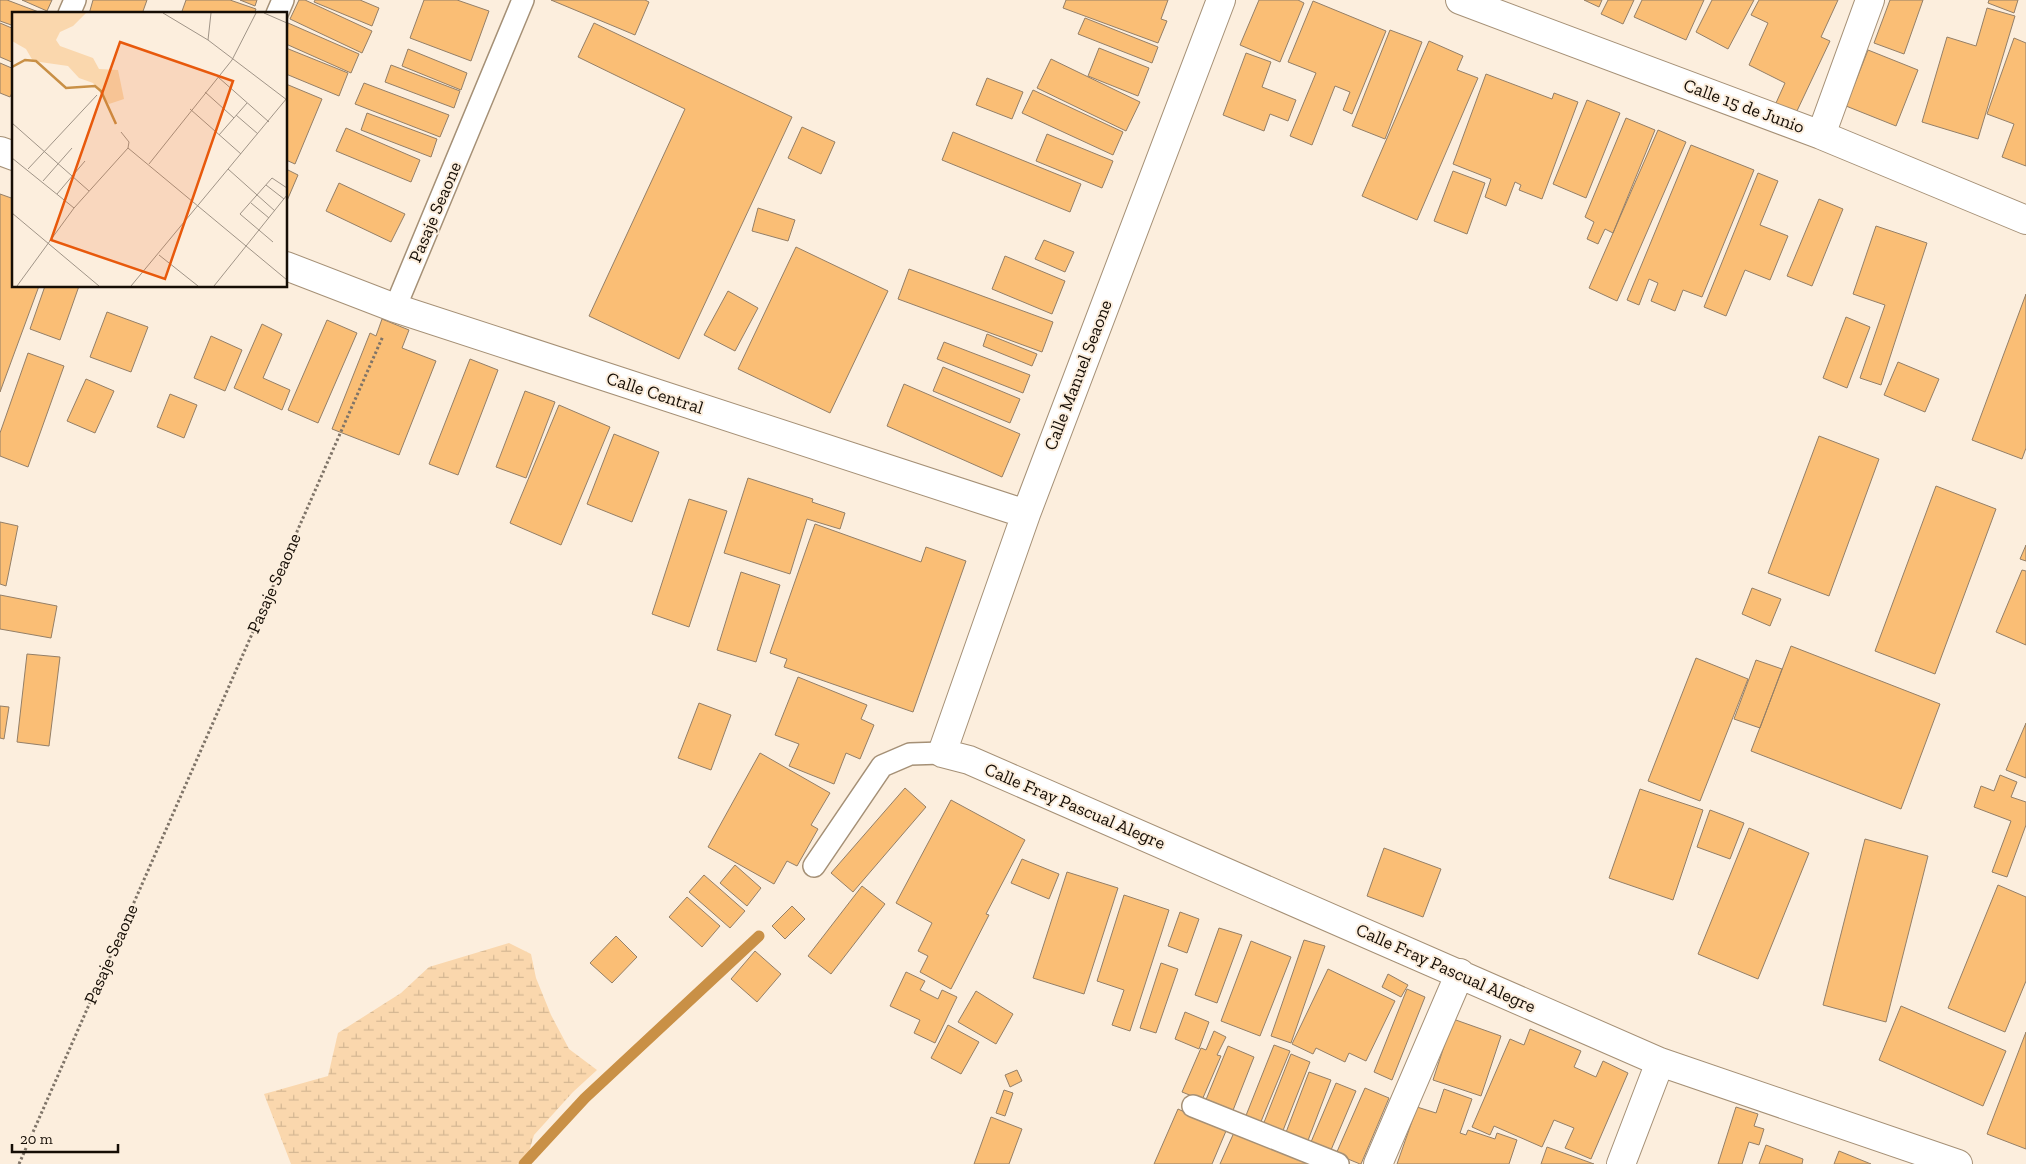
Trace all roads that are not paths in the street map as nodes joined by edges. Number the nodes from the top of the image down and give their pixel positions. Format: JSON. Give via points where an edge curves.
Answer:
{"nodes":[{"id":1,"x":75,"y":0,"type":"edge"},
{"id":2,"x":283,"y":0,"type":"edge"},
{"id":3,"x":523,"y":0,"type":"edge"},
{"id":4,"x":1222,"y":0,"type":"edge"},
{"id":5,"x":1460,"y":0,"type":"edge"},
{"id":6,"x":1870,"y":0,"type":"edge"},
{"id":7,"x":70,"y":12,"type":"edge"},
{"id":8,"x":279,"y":12,"type":"edge"},
{"id":9,"x":1821,"y":135,"type":"junction"},
{"id":10,"x":2026,"y":220,"type":"edge"},
{"id":11,"x":288,"y":267,"type":"edge"},
{"id":12,"x":395,"y":308,"type":"junction"},
{"id":13,"x":1026,"y":514,"type":"junction"},
{"id":14,"x":942,"y":753,"type":"junction"},
{"id":15,"x":814,"y":866,"type":"dead end"},
{"id":16,"x":1460,"y":973,"type":"junction"},
{"id":17,"x":1660,"y":1062,"type":"junction"},
{"id":18,"x":1193,"y":1106,"type":"dead end"},
{"id":19,"x":1338,"y":1164,"type":"edge"},
{"id":20,"x":1378,"y":1164,"type":"edge"},
{"id":21,"x":1621,"y":1164,"type":"edge"},
{"id":22,"x":1958,"y":1164,"type":"edge"}],
"edges":[{"from":1,"to":7,"type":"lane"},
{"from":2,"to":8,"type":"lane"},
{"from":3,"to":12,"type":"lane","name":"Pasaje Seaone"},
{"from":4,"to":13,"type":"street","name":"Calle Manuel Seaone"},
{"from":5,"to":9,"type":"street","name":"Calle 15 de Junio"},
{"from":6,"to":9,"type":"street"},
{"from":9,"to":10,"type":"street","name":"Calle 15 de Junio"},
{"from":11,"to":12,"type":"street","name":"Calle Central"},
{"from":12,"to":13,"type":"street","name":"Calle Central"},
{"from":13,"to":14,"type":"street","name":"Calle Manuel Seaone"},
{"from":14,"to":15,"type":"lane","via":[[910,754],[882,766]]},
{"from":14,"to":16,"type":"street","name":"Calle Fray Pascual Alegre","via":[[978,764]]},
{"from":16,"to":17,"type":"street","name":"Calle Fray Pascual Alegre"},
{"from":16,"to":20,"type":"street"},
{"from":17,"to":21,"type":"street"},
{"from":17,"to":22,"type":"street","name":"Calle Fray Pascual Alegre"},
{"from":18,"to":19,"type":"lane"}]}
